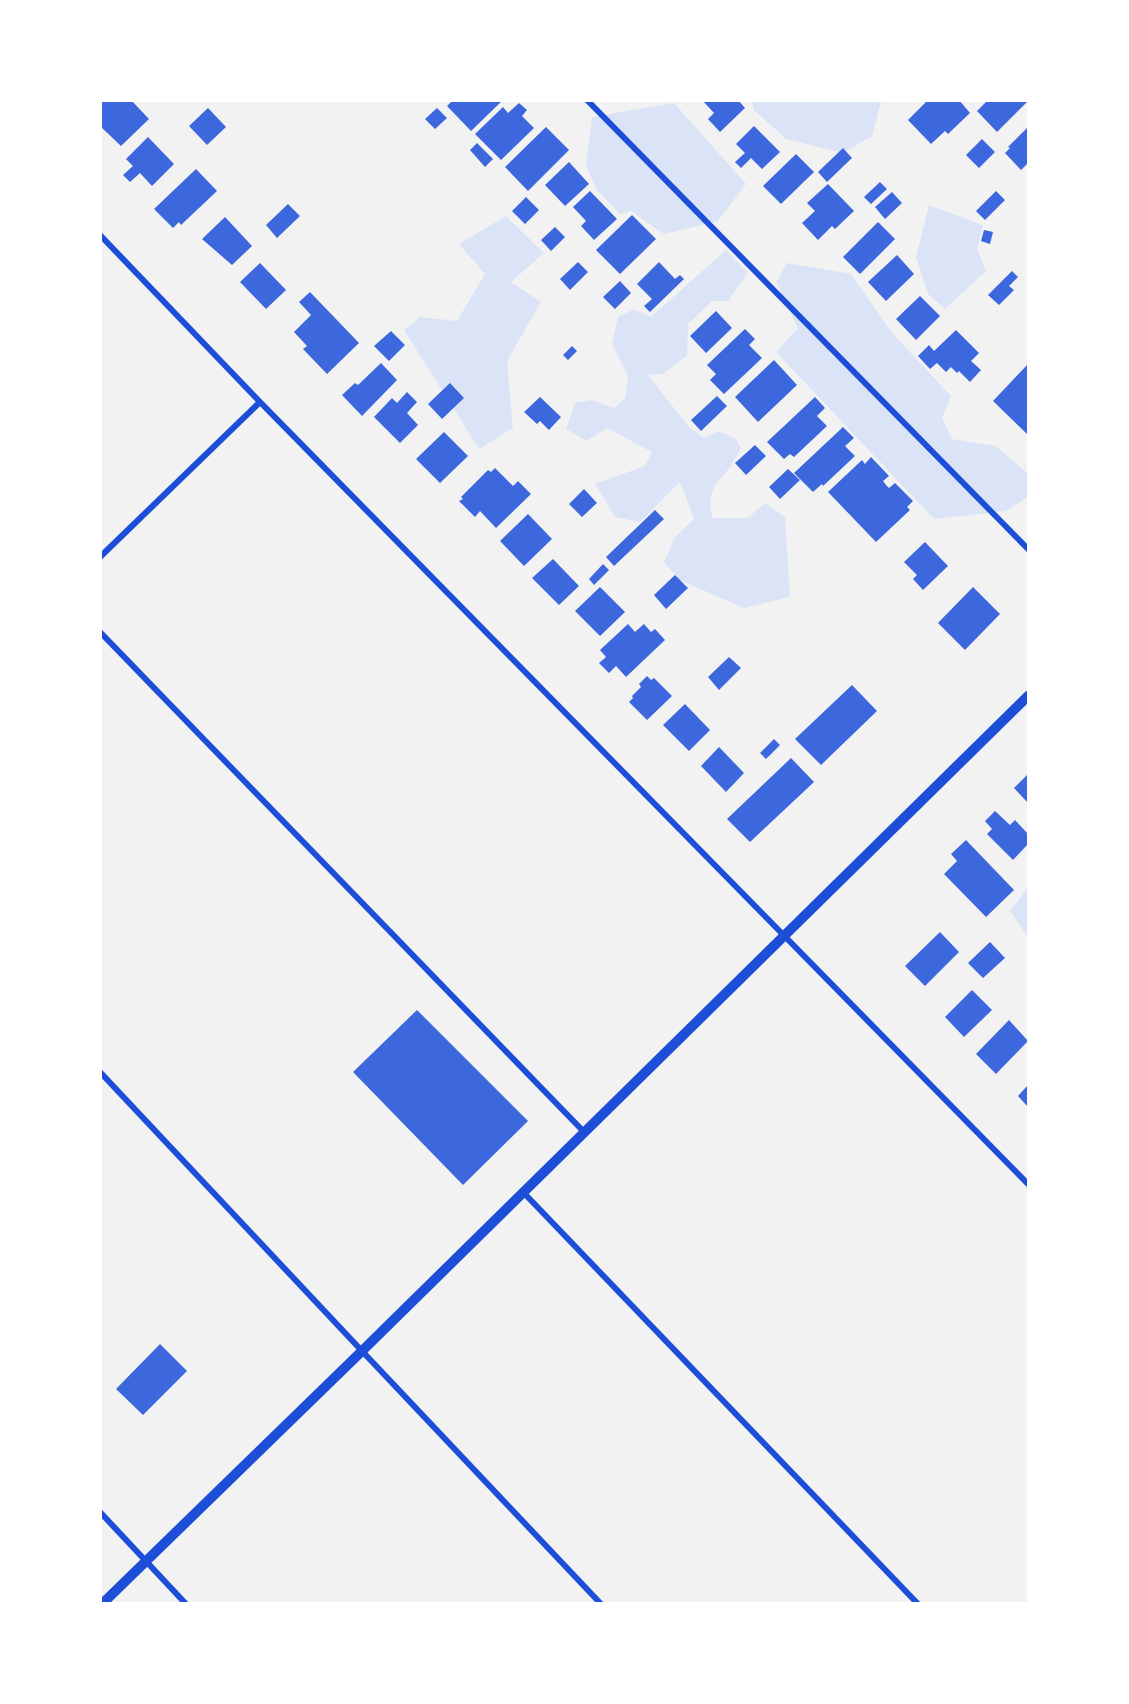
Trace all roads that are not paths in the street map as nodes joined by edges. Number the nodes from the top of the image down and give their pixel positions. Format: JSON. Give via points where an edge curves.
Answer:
{"nodes":[{"id":1,"x":587,"y":100,"type":"edge"},
{"id":2,"x":100,"y":235,"type":"edge"},
{"id":3,"x":260,"y":402,"type":"junction"},
{"id":4,"x":1029,"y":549,"type":"edge"},
{"id":5,"x":100,"y":557,"type":"edge"},
{"id":6,"x":100,"y":632,"type":"edge"},
{"id":7,"x":1029,"y":696,"type":"edge"},
{"id":8,"x":784,"y":936,"type":"junction"},
{"id":9,"x":100,"y":1072,"type":"edge"},
{"id":10,"x":585,"y":1133,"type":"junction"},
{"id":11,"x":1029,"y":1184,"type":"edge"},
{"id":12,"x":523,"y":1192,"type":"junction"},
{"id":13,"x":362,"y":1351,"type":"junction"},
{"id":14,"x":100,"y":1512,"type":"edge"},
{"id":15,"x":146,"y":1560,"type":"junction"},
{"id":16,"x":102,"y":1604,"type":"edge"},
{"id":17,"x":186,"y":1604,"type":"edge"},
{"id":18,"x":601,"y":1604,"type":"edge"},
{"id":19,"x":918,"y":1604,"type":"edge"}],
"edges":[{"from":1,"to":4,"type":"street"},
{"from":2,"to":3,"type":"street"},
{"from":3,"to":5,"type":"street"},
{"from":3,"to":8,"type":"street"},
{"from":6,"to":10,"type":"street"},
{"from":7,"to":8,"type":"street"},
{"from":8,"to":10,"type":"street"},
{"from":8,"to":11,"type":"street"},
{"from":9,"to":13,"type":"street"},
{"from":10,"to":12,"type":"street"},
{"from":12,"to":13,"type":"street"},
{"from":12,"to":19,"type":"street"},
{"from":13,"to":15,"type":"street"},
{"from":13,"to":18,"type":"street"},
{"from":14,"to":15,"type":"street"},
{"from":15,"to":16,"type":"street"},
{"from":15,"to":17,"type":"street"}]}
